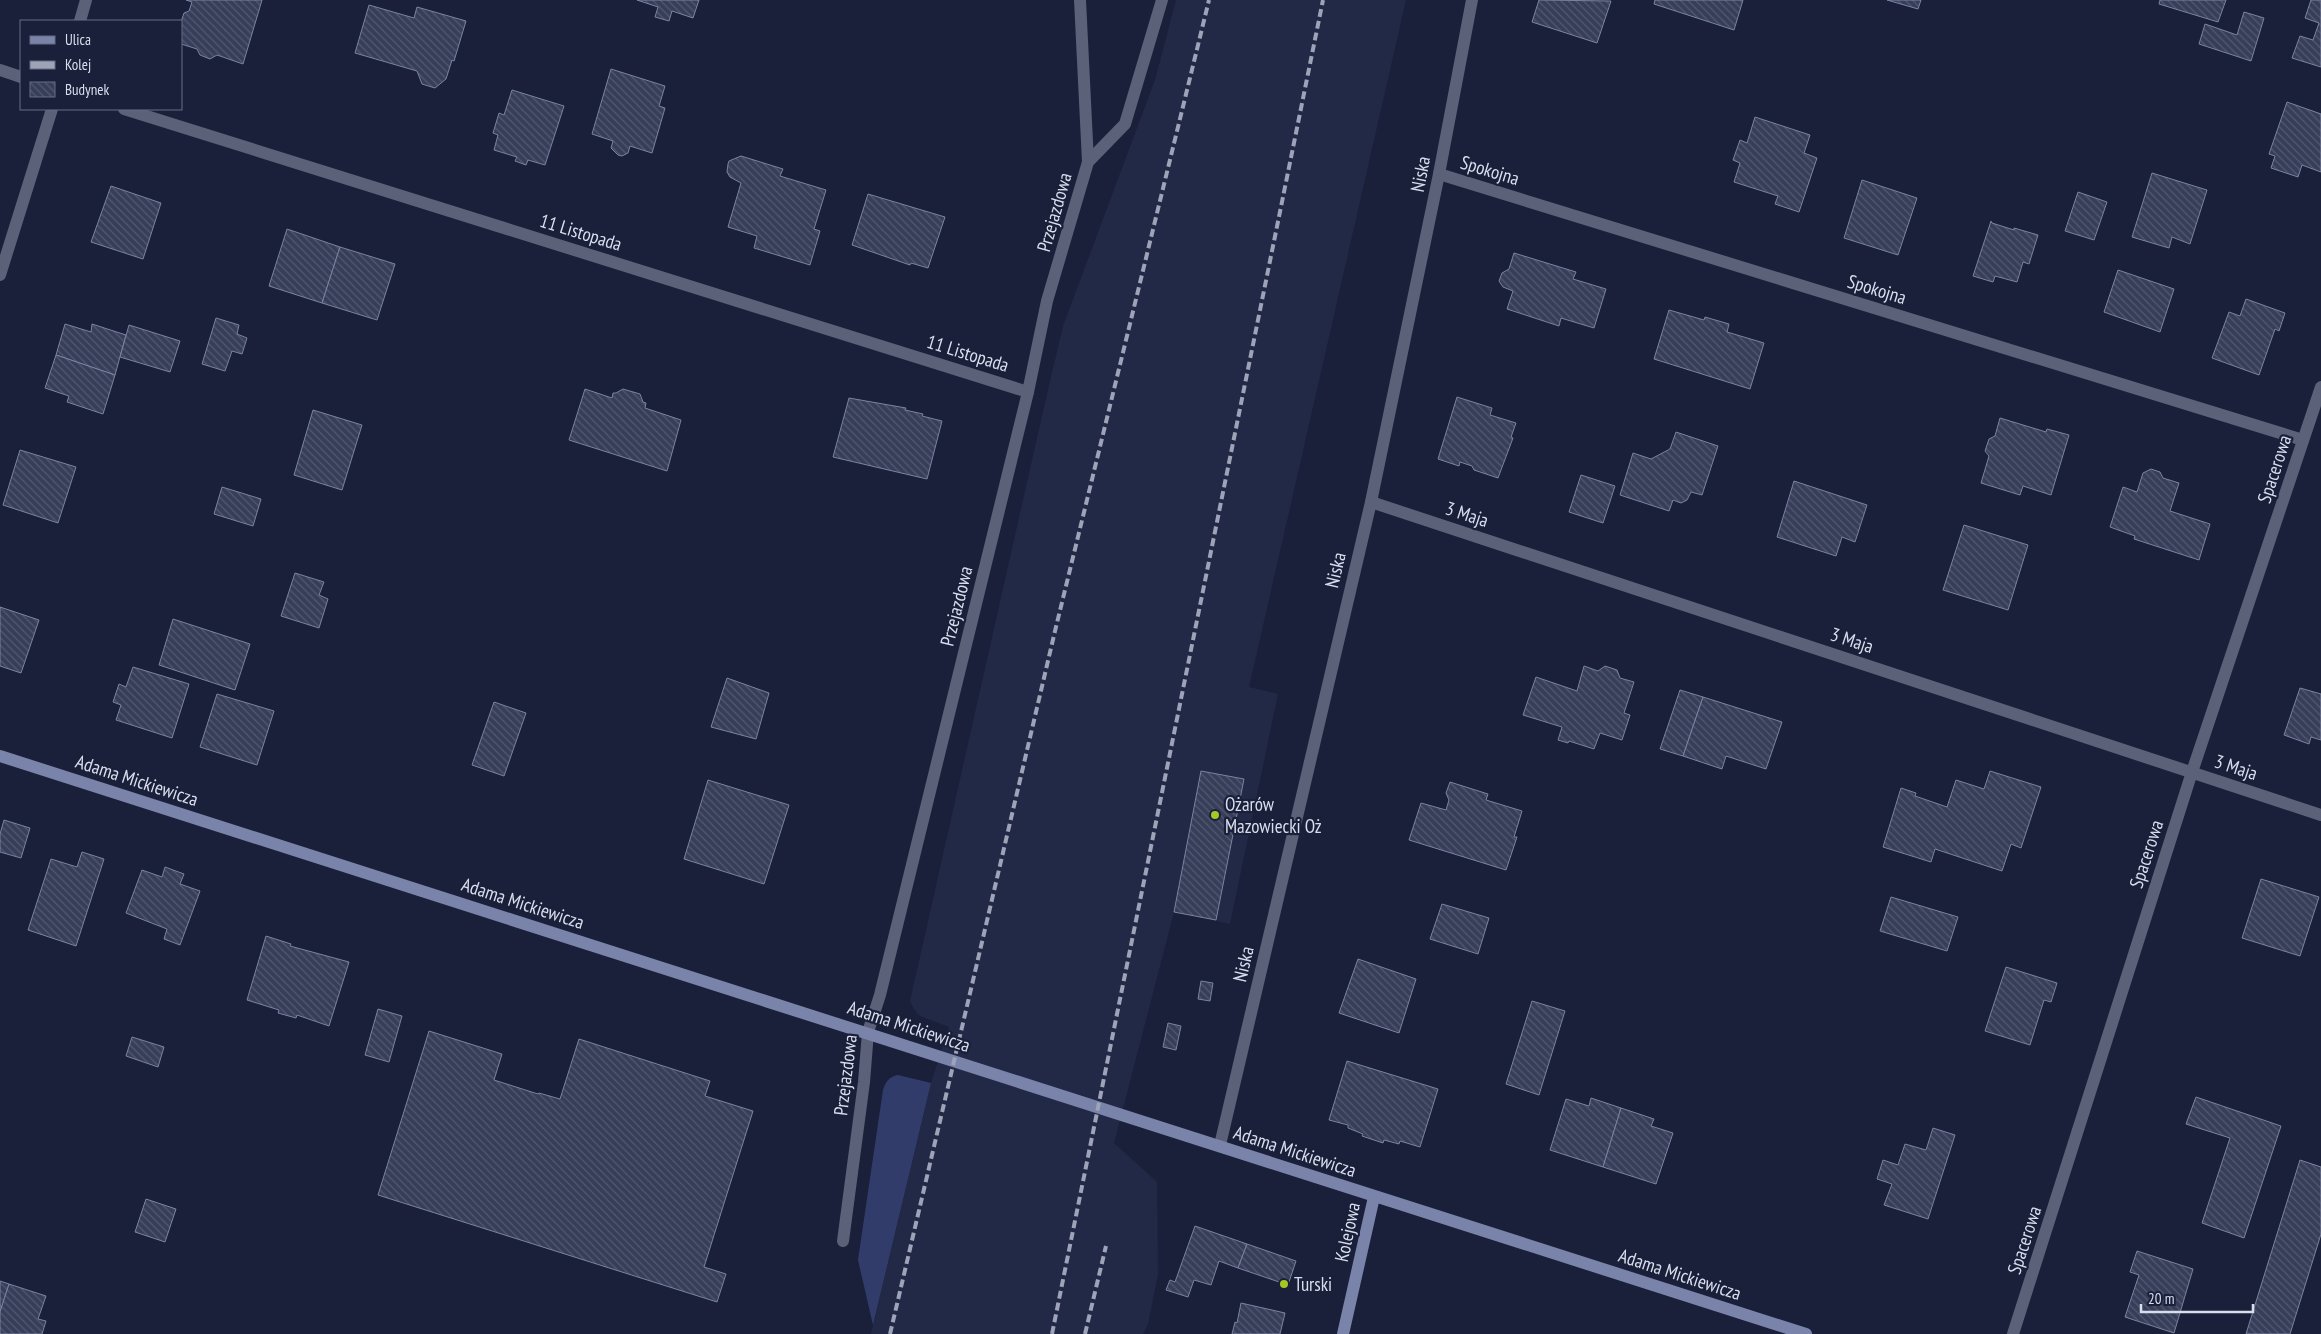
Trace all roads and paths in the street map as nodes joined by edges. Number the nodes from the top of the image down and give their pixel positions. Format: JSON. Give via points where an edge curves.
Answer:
{"nodes":[{"id":1,"x":86,"y":0,"type":"edge"},
{"id":2,"x":1080,"y":0,"type":"edge"},
{"id":3,"x":1162,"y":0,"type":"edge"},
{"id":4,"x":1472,"y":0,"type":"edge"},
{"id":5,"x":80,"y":20,"type":"edge"},
{"id":6,"x":0,"y":70,"type":"edge"},
{"id":7,"x":20,"y":77,"type":"edge"},
{"id":8,"x":52,"y":110,"type":"edge"},
{"id":9,"x":127,"y":110,"type":"edge"},
{"id":10,"x":1088,"y":162,"type":"junction"},
{"id":11,"x":1439,"y":174,"type":"junction"},
{"id":12,"x":0,"y":275,"type":"edge"},
{"id":13,"x":2321,"y":387,"type":"edge"},
{"id":14,"x":1028,"y":392,"type":"junction"},
{"id":15,"x":2303,"y":440,"type":"junction"},
{"id":16,"x":1370,"y":502,"type":"junction"},
{"id":17,"x":0,"y":756,"type":"edge"},
{"id":18,"x":2192,"y":772,"type":"junction"},
{"id":19,"x":2321,"y":815,"type":"edge"},
{"id":20,"x":868,"y":1032,"type":"junction"},
{"id":21,"x":1220,"y":1145,"type":"junction"},
{"id":22,"x":1374,"y":1196,"type":"junction"},
{"id":23,"x":843,"y":1241,"type":"dead end"},
{"id":24,"x":1343,"y":1334,"type":"edge"},
{"id":25,"x":1806,"y":1334,"type":"edge"},
{"id":26,"x":2014,"y":1334,"type":"edge"}],
"edges":[{"from":1,"to":5,"type":"street"},
{"from":2,"to":10,"type":"street"},
{"from":3,"to":10,"type":"street","name":"Przejazdowa","via":[[1125,124]]},
{"from":4,"to":11,"type":"street","name":"Niska"},
{"from":6,"to":7,"type":"street"},
{"from":8,"to":12,"type":"street"},
{"from":9,"to":14,"type":"street","name":"11 Listopada"},
{"from":10,"to":14,"type":"street","name":"Przejazdowa","via":[[1047,301]]},
{"from":11,"to":15,"type":"street","name":"Spokojna"},
{"from":11,"to":16,"type":"street","name":"Niska"},
{"from":13,"to":15,"type":"street","name":"Spacerowa"},
{"from":14,"to":20,"type":"street","name":"Przejazdowa","via":[[880,995]]},
{"from":15,"to":18,"type":"street","name":"Spacerowa"},
{"from":16,"to":18,"type":"street","name":"3 Maja"},
{"from":16,"to":21,"type":"street","name":"Niska"},
{"from":17,"to":20,"type":"street","name":"Adama Mickiewicza"},
{"from":18,"to":19,"type":"street","name":"3 Maja"},
{"from":18,"to":26,"type":"street","name":"Spacerowa"},
{"from":20,"to":21,"type":"street","name":"Adama Mickiewicza"},
{"from":20,"to":23,"type":"street","name":"Przejazdowa"},
{"from":21,"to":22,"type":"street","name":"Adama Mickiewicza"},
{"from":22,"to":24,"type":"street","name":"Kolejowa"},
{"from":22,"to":25,"type":"street","name":"Adama Mickiewicza"}]}
